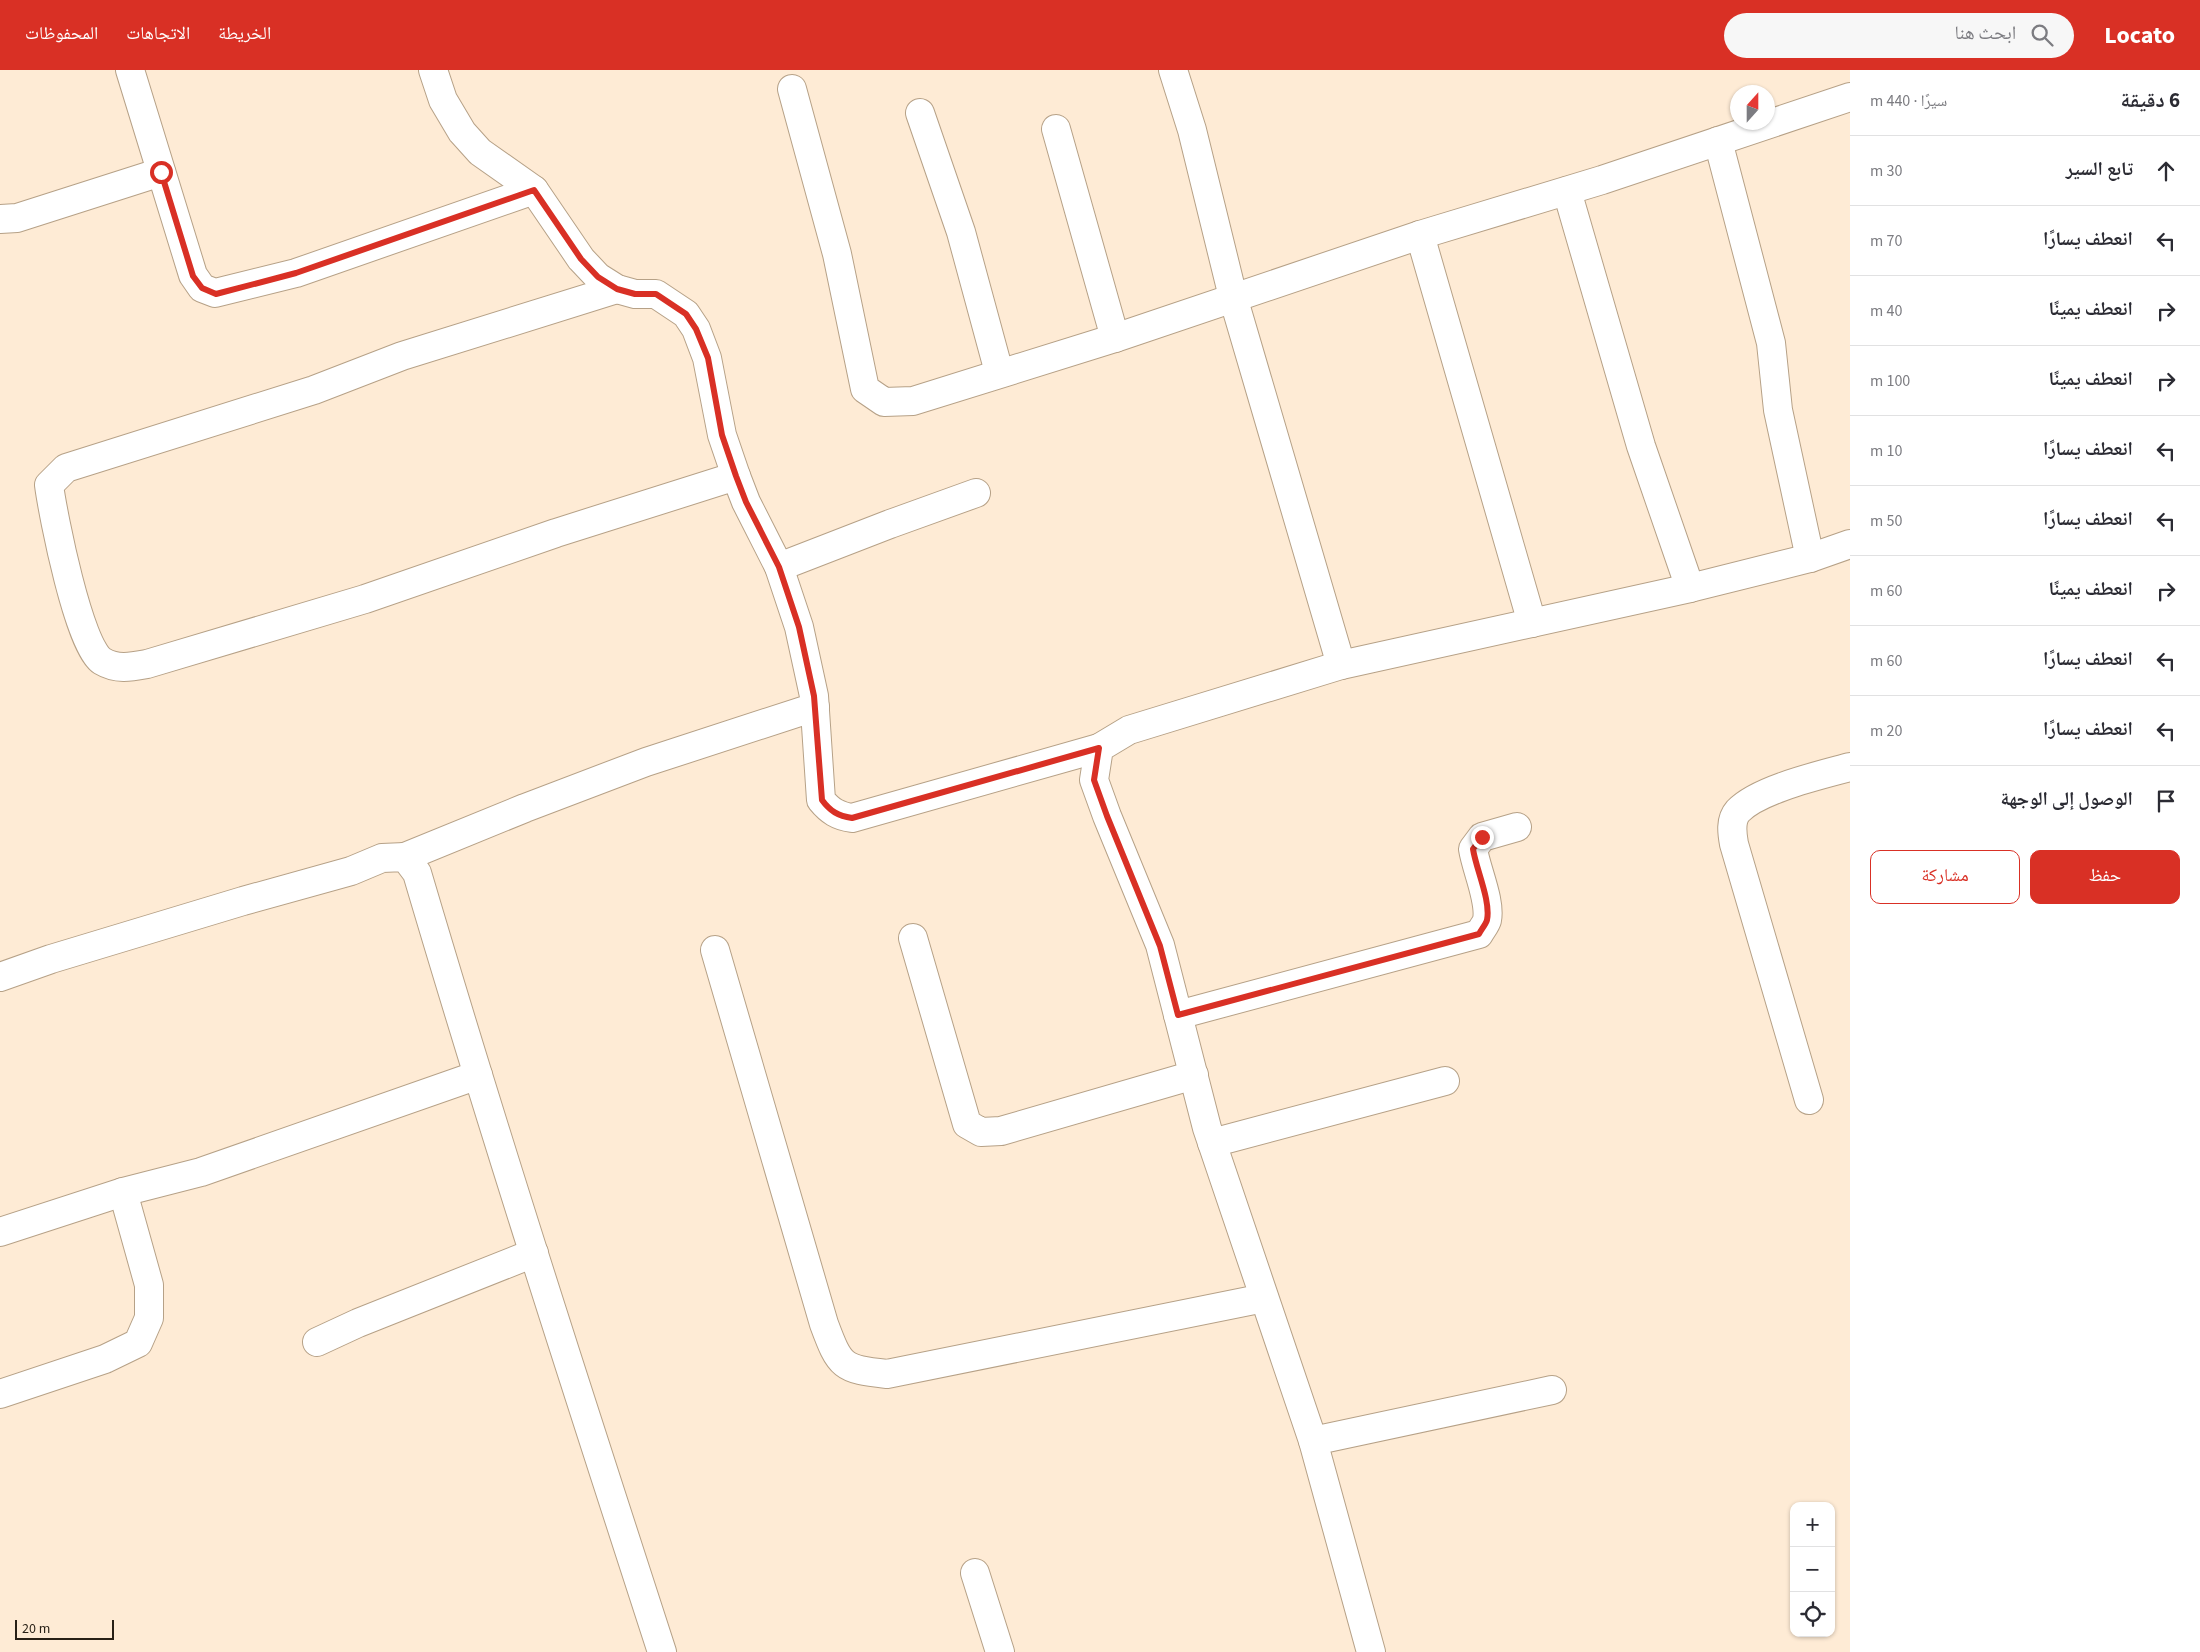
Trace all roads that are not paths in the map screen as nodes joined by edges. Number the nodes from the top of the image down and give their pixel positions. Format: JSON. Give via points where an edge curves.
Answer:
{"nodes":[{"id":1,"x":130,"y":70,"type":"edge"},
{"id":2,"x":433,"y":70,"type":"edge"},
{"id":3,"x":1173,"y":70,"type":"edge"},
{"id":4,"x":792,"y":88,"type":"dead end"},
{"id":5,"x":1850,"y":97,"type":"edge"},
{"id":6,"x":920,"y":113,"type":"dead end"},
{"id":7,"x":1056,"y":129,"type":"dead end"},
{"id":8,"x":1718,"y":141,"type":"junction"},
{"id":9,"x":161,"y":172,"type":"junction"},
{"id":10,"x":534,"y":190,"type":"junction"},
{"id":11,"x":1567,"y":191,"type":"junction"},
{"id":12,"x":0,"y":219,"type":"edge"},
{"id":13,"x":1420,"y":235,"type":"junction"},
{"id":14,"x":617,"y":289,"type":"junction"},
{"id":15,"x":1233,"y":297,"type":"junction"},
{"id":16,"x":1115,"y":338,"type":"junction"},
{"id":17,"x":999,"y":372,"type":"junction"},
{"id":18,"x":736,"y":476,"type":"junction"},
{"id":19,"x":976,"y":493,"type":"dead end"},
{"id":20,"x":1850,"y":544,"type":"edge"},
{"id":21,"x":1810,"y":558,"type":"junction"},
{"id":22,"x":779,"y":567,"type":"junction"},
{"id":23,"x":1690,"y":588,"type":"junction"},
{"id":24,"x":1532,"y":624,"type":"junction"},
{"id":25,"x":1341,"y":665,"type":"junction"},
{"id":26,"x":815,"y":707,"type":"junction"},
{"id":27,"x":1099,"y":748,"type":"junction"},
{"id":28,"x":1850,"y":767,"type":"edge"},
{"id":29,"x":1517,"y":827,"type":"dead end"},
{"id":30,"x":405,"y":857,"type":"junction"},
{"id":31,"x":913,"y":938,"type":"dead end"},
{"id":32,"x":715,"y":950,"type":"dead end"},
{"id":33,"x":0,"y":977,"type":"edge"},
{"id":34,"x":1178,"y":1015,"type":"junction"},
{"id":35,"x":478,"y":1075,"type":"junction"},
{"id":36,"x":1194,"y":1075,"type":"junction"},
{"id":37,"x":1444,"y":1080,"type":"dead end"},
{"id":38,"x":1808,"y":1100,"type":"dead end"},
{"id":39,"x":1212,"y":1143,"type":"junction"},
{"id":40,"x":123,"y":1192,"type":"junction"},
{"id":41,"x":0,"y":1232,"type":"edge"},
{"id":42,"x":534,"y":1253,"type":"junction"},
{"id":43,"x":1264,"y":1298,"type":"junction"},
{"id":44,"x":317,"y":1342,"type":"dead end"},
{"id":45,"x":1552,"y":1390,"type":"dead end"},
{"id":46,"x":0,"y":1394,"type":"edge"},
{"id":47,"x":1313,"y":1441,"type":"junction"},
{"id":48,"x":975,"y":1573,"type":"dead end"},
{"id":49,"x":662,"y":1652,"type":"edge"},
{"id":50,"x":1000,"y":1652,"type":"edge"},
{"id":51,"x":1371,"y":1652,"type":"edge"}],
"edges":[{"from":1,"to":9,"type":"street"},
{"from":2,"to":10,"type":"street","via":[[443,100],[462,132],[480,152]]},
{"from":3,"to":15,"type":"street","via":[[1192,130]]},
{"from":4,"to":17,"type":"street","via":[[837,254],[865,389],[884,402],[913,401]]},
{"from":5,"to":8,"type":"street"},
{"from":6,"to":17,"type":"street","via":[[961,232]]},
{"from":7,"to":16,"type":"street"},
{"from":8,"to":11,"type":"street"},
{"from":8,"to":21,"type":"street","via":[[1771,343],[1778,410]]},
{"from":9,"to":10,"type":"street","via":[[193,276],[202,288],[216,294],[296,273]]},
{"from":9,"to":12,"type":"street","via":[[17,218]]},
{"from":10,"to":14,"type":"street","via":[[581,259],[598,277]]},
{"from":11,"to":13,"type":"street"},
{"from":11,"to":23,"type":"street","via":[[1641,446]]},
{"from":13,"to":15,"type":"street"},
{"from":13,"to":24,"type":"street"},
{"from":14,"to":18,"type":"street","via":[[635,294],[656,294],[686,314],[696,329],[708,358],[722,435]]},
{"from":14,"to":18,"type":"street","via":[[402,356],[314,390],[66,468],[49,485],[69,579],[88,642],[100,660],[121,668],[147,664],[365,599],[556,533]]},
{"from":15,"to":16,"type":"street"},
{"from":15,"to":25,"type":"street"},
{"from":16,"to":17,"type":"street"},
{"from":18,"to":22,"type":"street"},
{"from":19,"to":22,"type":"street"},
{"from":20,"to":21,"type":"street"},
{"from":21,"to":23,"type":"street"},
{"from":22,"to":26,"type":"street","via":[[799,627]]},
{"from":23,"to":24,"type":"street"},
{"from":24,"to":25,"type":"street"},
{"from":25,"to":27,"type":"street","via":[[1128,730]]},
{"from":26,"to":27,"type":"street","via":[[822,800],[828,809],[852,818]]},
{"from":26,"to":30,"type":"street","via":[[646,762]]},
{"from":27,"to":34,"type":"street","via":[[1094,780],[1160,946]]},
{"from":28,"to":38,"type":"street","via":[[1790,783],[1754,800],[1738,811],[1731,827]]},
{"from":29,"to":34,"type":"street","via":[[1482,837],[1473,849],[1487,903],[1487,920],[1479,934]]},
{"from":30,"to":33,"type":"street","via":[[382,858],[351,871]]},
{"from":30,"to":35,"type":"street","via":[[417,873]]},
{"from":31,"to":36,"type":"street","via":[[967,1124],[981,1132],[1002,1131]]},
{"from":32,"to":43,"type":"street","via":[[824,1324],[835,1354],[854,1370],[887,1374]]},
{"from":34,"to":36,"type":"street"},
{"from":35,"to":40,"type":"street","via":[[201,1172]]},
{"from":35,"to":42,"type":"street"},
{"from":36,"to":39,"type":"street"},
{"from":37,"to":39,"type":"street"},
{"from":39,"to":43,"type":"street"},
{"from":40,"to":41,"type":"street"},
{"from":40,"to":46,"type":"street","via":[[149,1285],[149,1318],[138,1343],[105,1359]]},
{"from":42,"to":44,"type":"street"},
{"from":42,"to":49,"type":"street"},
{"from":43,"to":47,"type":"street"},
{"from":45,"to":47,"type":"street"},
{"from":47,"to":51,"type":"street"},
{"from":48,"to":50,"type":"street"}]}
